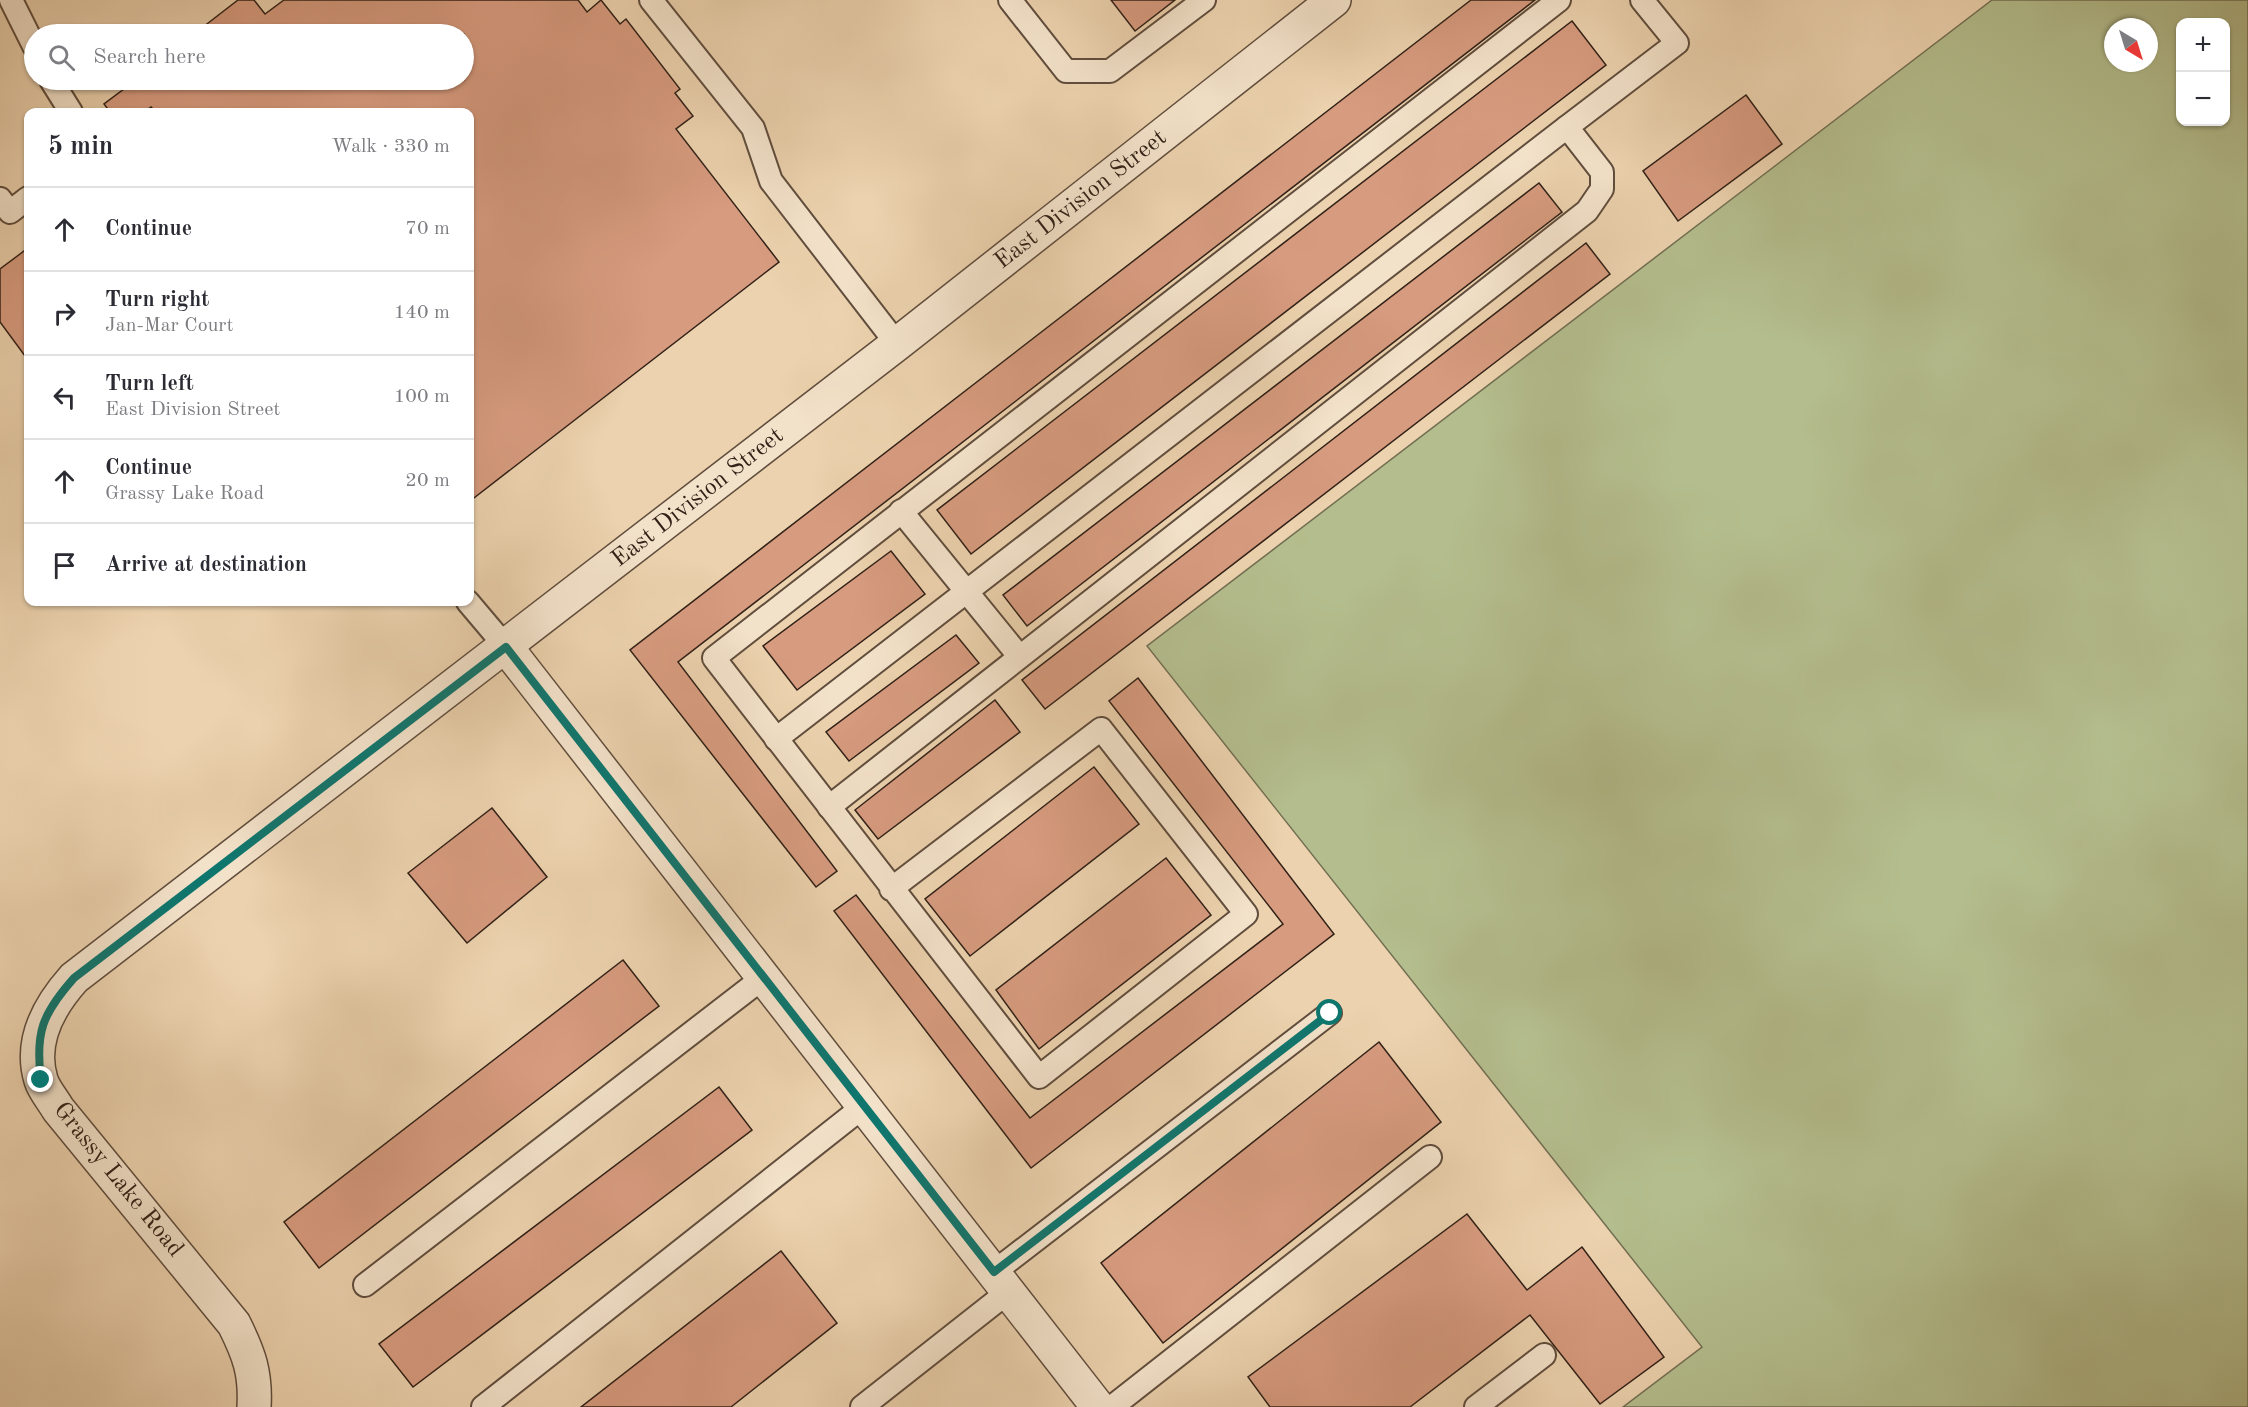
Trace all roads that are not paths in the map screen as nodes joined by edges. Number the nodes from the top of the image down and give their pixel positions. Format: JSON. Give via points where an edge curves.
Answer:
{"nodes":[{"id":1,"x":11,"y":0,"type":"edge"},
{"id":2,"x":651,"y":0,"type":"edge"},
{"id":3,"x":1010,"y":0,"type":"edge"},
{"id":4,"x":1204,"y":0,"type":"edge"},
{"id":5,"x":1334,"y":0,"type":"edge"},
{"id":6,"x":1559,"y":0,"type":"edge"},
{"id":7,"x":1642,"y":0,"type":"edge"},
{"id":8,"x":24,"y":26,"type":"edge"},
{"id":9,"x":57,"y":90,"type":"edge"},
{"id":10,"x":68,"y":108,"type":"edge"},
{"id":11,"x":1567,"y":127,"type":"junction"},
{"id":12,"x":0,"y":199,"type":"edge"},
{"id":13,"x":24,"y":201,"type":"edge"},
{"id":14,"x":897,"y":344,"type":"junction"},
{"id":15,"x":901,"y":511,"type":"junction"},
{"id":16,"x":966,"y":592,"type":"junction"},
{"id":17,"x":471,"y":606,"type":"edge"},
{"id":18,"x":506,"y":647,"type":"junction"},
{"id":19,"x":1019,"y":656,"type":"junction"},
{"id":20,"x":776,"y":739,"type":"junction"},
{"id":21,"x":829,"y":807,"type":"junction"},
{"id":22,"x":891,"y":889,"type":"junction"},
{"id":23,"x":764,"y":977,"type":"junction"},
{"id":24,"x":60,"y":994,"type":"joint"},
{"id":25,"x":1330,"y":1013,"type":"dead end"},
{"id":26,"x":864,"y":1106,"type":"junction"},
{"id":27,"x":1430,"y":1157,"type":"dead end"},
{"id":28,"x":1001,"y":1282,"type":"junction"},
{"id":29,"x":365,"y":1285,"type":"dead end"},
{"id":30,"x":1544,"y":1354,"type":"dead end"},
{"id":31,"x":254,"y":1407,"type":"edge"},
{"id":32,"x":483,"y":1407,"type":"edge"},
{"id":33,"x":862,"y":1407,"type":"edge"},
{"id":34,"x":1098,"y":1407,"type":"edge"},
{"id":35,"x":1112,"y":1407,"type":"edge"},
{"id":36,"x":1476,"y":1407,"type":"edge"}],
"edges":[{"from":1,"to":8,"type":"lane"},
{"from":2,"to":14,"type":"lane","via":[[753,128],[771,181]]},
{"from":3,"to":4,"type":"lane","via":[[1066,71],[1110,71]]},
{"from":5,"to":14,"type":"street","name":"East Division Street"},
{"from":6,"to":15,"type":"lane"},
{"from":7,"to":11,"type":"lane","via":[[1677,43]]},
{"from":9,"to":10,"type":"lane"},
{"from":11,"to":16,"type":"lane"},
{"from":11,"to":19,"type":"lane","via":[[1602,172],[1602,189],[1587,211]]},
{"from":12,"to":13,"type":"lane","via":[[10,212]]},
{"from":14,"to":18,"type":"street","name":"East Division Street"},
{"from":15,"to":16,"type":"lane"},
{"from":15,"to":20,"type":"lane","via":[[714,658]]},
{"from":16,"to":19,"type":"lane"},
{"from":16,"to":20,"type":"lane"},
{"from":17,"to":18,"type":"lane"},
{"from":18,"to":23,"type":"street"},
{"from":18,"to":24,"type":"street","name":"East Division Street","via":[[74,978]]},
{"from":19,"to":21,"type":"lane"},
{"from":20,"to":21,"type":"lane"},
{"from":21,"to":22,"type":"lane"},
{"from":22,"to":22,"type":"lane","via":[[1101,729],[1246,914],[1039,1077]]},
{"from":23,"to":26,"type":"street"},
{"from":23,"to":29,"type":"lane"},
{"from":24,"to":31,"type":"street","name":"Grassy Lake Road","via":[[42,1026],[38,1051],[41,1080],[58,1109],[234,1324],[249,1353],[255,1384]]},
{"from":25,"to":28,"type":"lane"},
{"from":26,"to":28,"type":"street"},
{"from":26,"to":32,"type":"lane"},
{"from":27,"to":35,"type":"lane"},
{"from":28,"to":33,"type":"lane"},
{"from":28,"to":34,"type":"street"},
{"from":30,"to":36,"type":"lane"}]}
